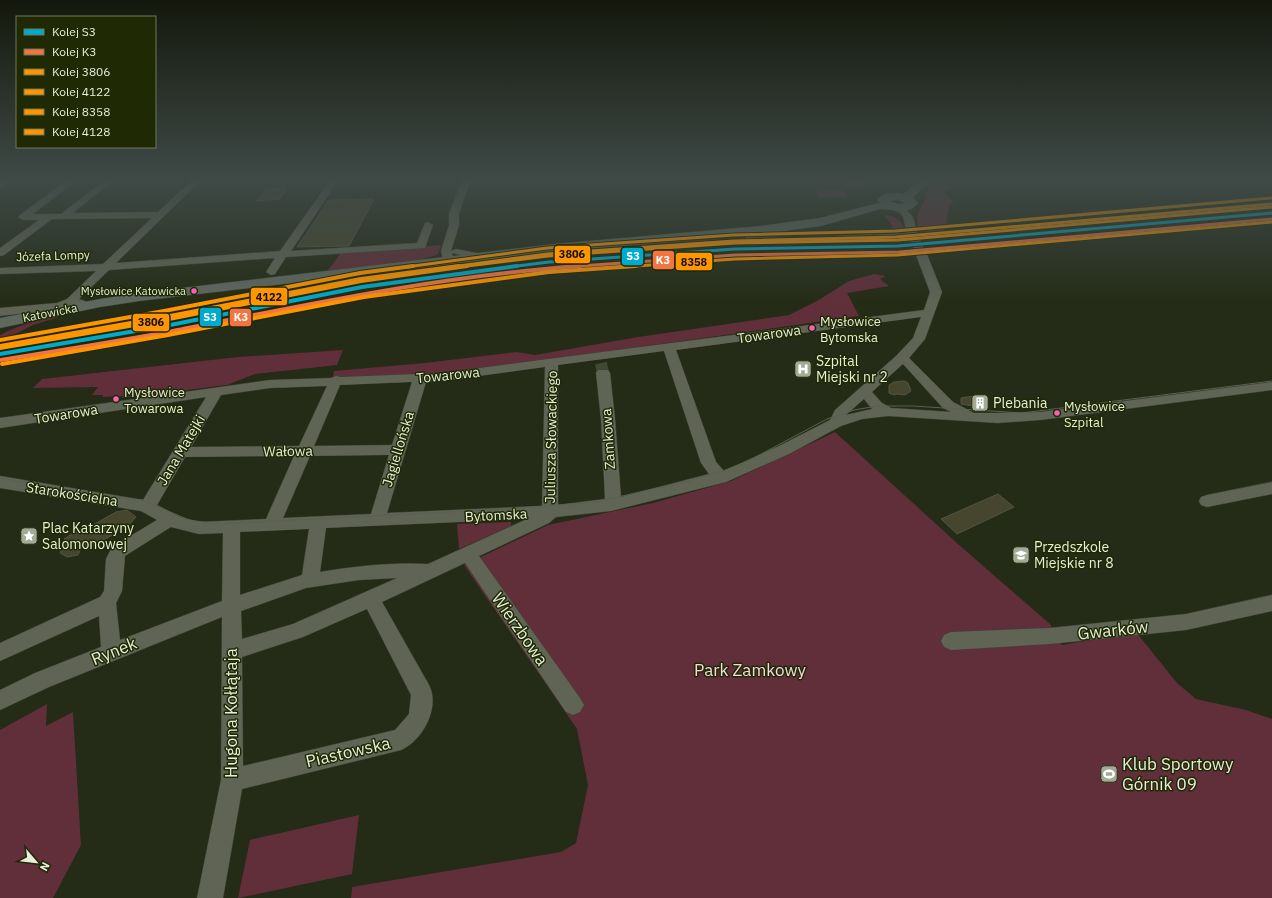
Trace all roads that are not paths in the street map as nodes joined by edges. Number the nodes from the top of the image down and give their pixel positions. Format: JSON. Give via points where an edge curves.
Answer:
{"nodes":[{"id":1,"x":44,"y":221,"type":"edge"},
{"id":2,"x":155,"y":221,"type":"edge"},
{"id":3,"x":306,"y":221,"type":"edge"},
{"id":4,"x":457,"y":221,"type":"edge"},
{"id":5,"x":825,"y":221,"type":"edge"},
{"id":6,"x":906,"y":221,"type":"edge"},
{"id":7,"x":428,"y":225,"type":"dead end"},
{"id":8,"x":913,"y":236,"type":"junction"},
{"id":9,"x":747,"y":240,"type":"dead end"},
{"id":10,"x":0,"y":253,"type":"edge"},
{"id":11,"x":283,"y":254,"type":"junction"},
{"id":12,"x":450,"y":256,"type":"junction"},
{"id":13,"x":106,"y":267,"type":"junction"},
{"id":14,"x":0,"y":271,"type":"edge"},
{"id":15,"x":271,"y":272,"type":"dead end"},
{"id":16,"x":72,"y":301,"type":"junction"},
{"id":17,"x":100,"y":303,"type":"junction"},
{"id":18,"x":0,"y":312,"type":"edge"},
{"id":19,"x":928,"y":314,"type":"junction"},
{"id":20,"x":32,"y":316,"type":"junction"},
{"id":21,"x":894,"y":317,"type":"junction"},
{"id":22,"x":0,"y":323,"type":"edge"},
{"id":23,"x":0,"y":330,"type":"edge"},
{"id":24,"x":922,"y":330,"type":"junction"},
{"id":25,"x":669,"y":347,"type":"junction"},
{"id":26,"x":901,"y":358,"type":"junction"},
{"id":27,"x":552,"y":362,"type":"junction"},
{"id":28,"x":601,"y":364,"type":"junction"},
{"id":29,"x":420,"y":379,"type":"junction"},
{"id":30,"x":336,"y":380,"type":"junction"},
{"id":31,"x":1272,"y":386,"type":"edge"},
{"id":32,"x":217,"y":391,"type":"junction"},
{"id":33,"x":865,"y":392,"type":"junction"},
{"id":34,"x":944,"y":410,"type":"junction"},
{"id":35,"x":888,"y":412,"type":"junction"},
{"id":36,"x":0,"y":423,"type":"edge"},
{"id":37,"x":836,"y":423,"type":"junction"},
{"id":38,"x":304,"y":450,"type":"junction"},
{"id":39,"x":398,"y":450,"type":"junction"},
{"id":40,"x":179,"y":452,"type":"junction"},
{"id":41,"x":720,"y":478,"type":"junction"},
{"id":42,"x":0,"y":482,"type":"edge"},
{"id":43,"x":1272,"y":488,"type":"edge"},
{"id":44,"x":1207,"y":501,"type":"dead end"},
{"id":45,"x":611,"y":505,"type":"junction"},
{"id":46,"x":144,"y":506,"type":"junction"},
{"id":47,"x":550,"y":512,"type":"junction"},
{"id":48,"x":170,"y":520,"type":"junction"},
{"id":49,"x":376,"y":520,"type":"junction"},
{"id":50,"x":318,"y":523,"type":"junction"},
{"id":51,"x":271,"y":525,"type":"junction"},
{"id":52,"x":232,"y":526,"type":"junction"},
{"id":53,"x":468,"y":554,"type":"junction"},
{"id":54,"x":428,"y":570,"type":"junction"},
{"id":55,"x":310,"y":580,"type":"junction"},
{"id":56,"x":371,"y":599,"type":"junction"},
{"id":57,"x":1272,"y":603,"type":"edge"},
{"id":58,"x":107,"y":604,"type":"junction"},
{"id":59,"x":231,"y":606,"type":"junction"},
{"id":60,"x":951,"y":641,"type":"dead end"},
{"id":61,"x":232,"y":651,"type":"junction"},
{"id":62,"x":0,"y":652,"type":"edge"},
{"id":63,"x":111,"y":652,"type":"junction"},
{"id":64,"x":0,"y":700,"type":"edge"},
{"id":65,"x":573,"y":705,"type":"dead end"},
{"id":66,"x":232,"y":780,"type":"junction"},
{"id":67,"x":210,"y":898,"type":"edge"}],
"edges":[{"from":1,"to":10,"type":"street"},
{"from":2,"to":13,"type":"street"},
{"from":3,"to":11,"type":"street"},
{"from":4,"to":12,"type":"street","via":[[456,240]]},
{"from":5,"to":12,"type":"main road","name":"Katowicka","via":[[761,230],[478,256]]},
{"from":6,"to":8,"type":"street","name":"Bytomska"},
{"from":7,"to":11,"type":"street","name":"Józefa Lompy","via":[[421,246]]},
{"from":8,"to":9,"type":"street"},
{"from":8,"to":19,"type":"street","name":"Bytomska","via":[[936,292]]},
{"from":11,"to":13,"type":"street","name":"Józefa Lompy"},
{"from":11,"to":15,"type":"street"},
{"from":12,"to":17,"type":"main road","name":"Katowicka","via":[[424,263]]},
{"from":13,"to":14,"type":"street","name":"Józefa Lompy"},
{"from":13,"to":16,"type":"street"},
{"from":16,"to":17,"type":"street","name":"Katowicka"},
{"from":16,"to":18,"type":"street","name":"Katowicka","via":[[60,306]]},
{"from":17,"to":20,"type":"main road","name":"Katowicka"},
{"from":19,"to":21,"type":"street","name":"Towarowa"},
{"from":19,"to":24,"type":"street","name":"Bytomska"},
{"from":20,"to":22,"type":"main road","name":"Katowicka"},
{"from":20,"to":23,"type":"main road"},
{"from":21,"to":24,"type":"street","name":"Towarowa","via":[[912,323]]},
{"from":21,"to":25,"type":"street","name":"Towarowa"},
{"from":24,"to":26,"type":"street","name":"Bytomska","via":[[919,339]]},
{"from":25,"to":28,"type":"street","name":"Towarowa"},
{"from":25,"to":41,"type":"street","via":[[709,462]]},
{"from":26,"to":33,"type":"street","name":"Bytomska"},
{"from":26,"to":34,"type":"street"},
{"from":27,"to":28,"type":"street","name":"Towarowa"},
{"from":27,"to":29,"type":"street","name":"Towarowa"},
{"from":27,"to":47,"type":"street","name":"Juliusza Słowackiego"},
{"from":28,"to":45,"type":"street","name":"Zamkowa"},
{"from":29,"to":30,"type":"street","name":"Towarowa"},
{"from":29,"to":39,"type":"street","name":"Jagiellońska"},
{"from":30,"to":32,"type":"street","name":"Towarowa","via":[[290,382]]},
{"from":30,"to":38,"type":"street"},
{"from":31,"to":34,"type":"street","name":"Bytomska","via":[[1040,416],[971,417]]},
{"from":32,"to":36,"type":"street","name":"Towarowa"},
{"from":32,"to":40,"type":"street","name":"Jana Matejki"},
{"from":33,"to":35,"type":"street","via":[[877,406]]},
{"from":33,"to":37,"type":"street","name":"Bytomska","via":[[840,413]]},
{"from":34,"to":35,"type":"street","name":"Bytomska"},
{"from":35,"to":37,"type":"street","name":"Bytomska","via":[[861,415]]},
{"from":37,"to":41,"type":"street","name":"Bytomska","via":[[784,450]]},
{"from":38,"to":39,"type":"street","name":"Wałowa"},
{"from":38,"to":40,"type":"street","name":"Wałowa"},
{"from":38,"to":51,"type":"street"},
{"from":39,"to":49,"type":"street","name":"Jagiellońska"},
{"from":40,"to":46,"type":"street","name":"Jana Matejki","via":[[150,502]]},
{"from":41,"to":45,"type":"street","name":"Bytomska"},
{"from":42,"to":46,"type":"street","name":"Starokościelna"},
{"from":43,"to":44,"type":"street"},
{"from":45,"to":47,"type":"street","name":"Bytomska"},
{"from":46,"to":48,"type":"street","name":"Bytomska"},
{"from":47,"to":49,"type":"street","name":"Bytomska"},
{"from":47,"to":53,"type":"street","via":[[543,519]]},
{"from":48,"to":52,"type":"street","name":"Bytomska","via":[[199,528]]},
{"from":48,"to":58,"type":"street","via":[[118,552],[115,559],[113,591]]},
{"from":49,"to":50,"type":"street","name":"Bytomska"},
{"from":50,"to":51,"type":"street","name":"Bytomska"},
{"from":50,"to":55,"type":"street"},
{"from":51,"to":52,"type":"street","name":"Bytomska"},
{"from":52,"to":59,"type":"street","name":"Hugona Kołłątaja"},
{"from":53,"to":54,"type":"street"},
{"from":53,"to":65,"type":"street","name":"Wierzbowa"},
{"from":54,"to":55,"type":"street","name":"Rynek","via":[[359,573]]},
{"from":54,"to":56,"type":"street"},
{"from":55,"to":59,"type":"street","name":"Rynek"},
{"from":56,"to":61,"type":"street","via":[[296,631]]},
{"from":56,"to":66,"type":"street","name":"Piastowska","via":[[422,694],[421,709],[414,727],[401,739],[384,744]]},
{"from":57,"to":60,"type":"street","name":"Gwarków","via":[[1186,622],[1050,636]]},
{"from":58,"to":62,"type":"street"},
{"from":58,"to":63,"type":"street"},
{"from":59,"to":61,"type":"street","name":"Hugona Kołłątaja"},
{"from":59,"to":63,"type":"street","name":"Rynek"},
{"from":61,"to":66,"type":"street","name":"Hugona Kołłątaja"},
{"from":63,"to":64,"type":"street","name":"Rynek"},
{"from":66,"to":67,"type":"street","name":"Hugona Kołłątaja"}]}
